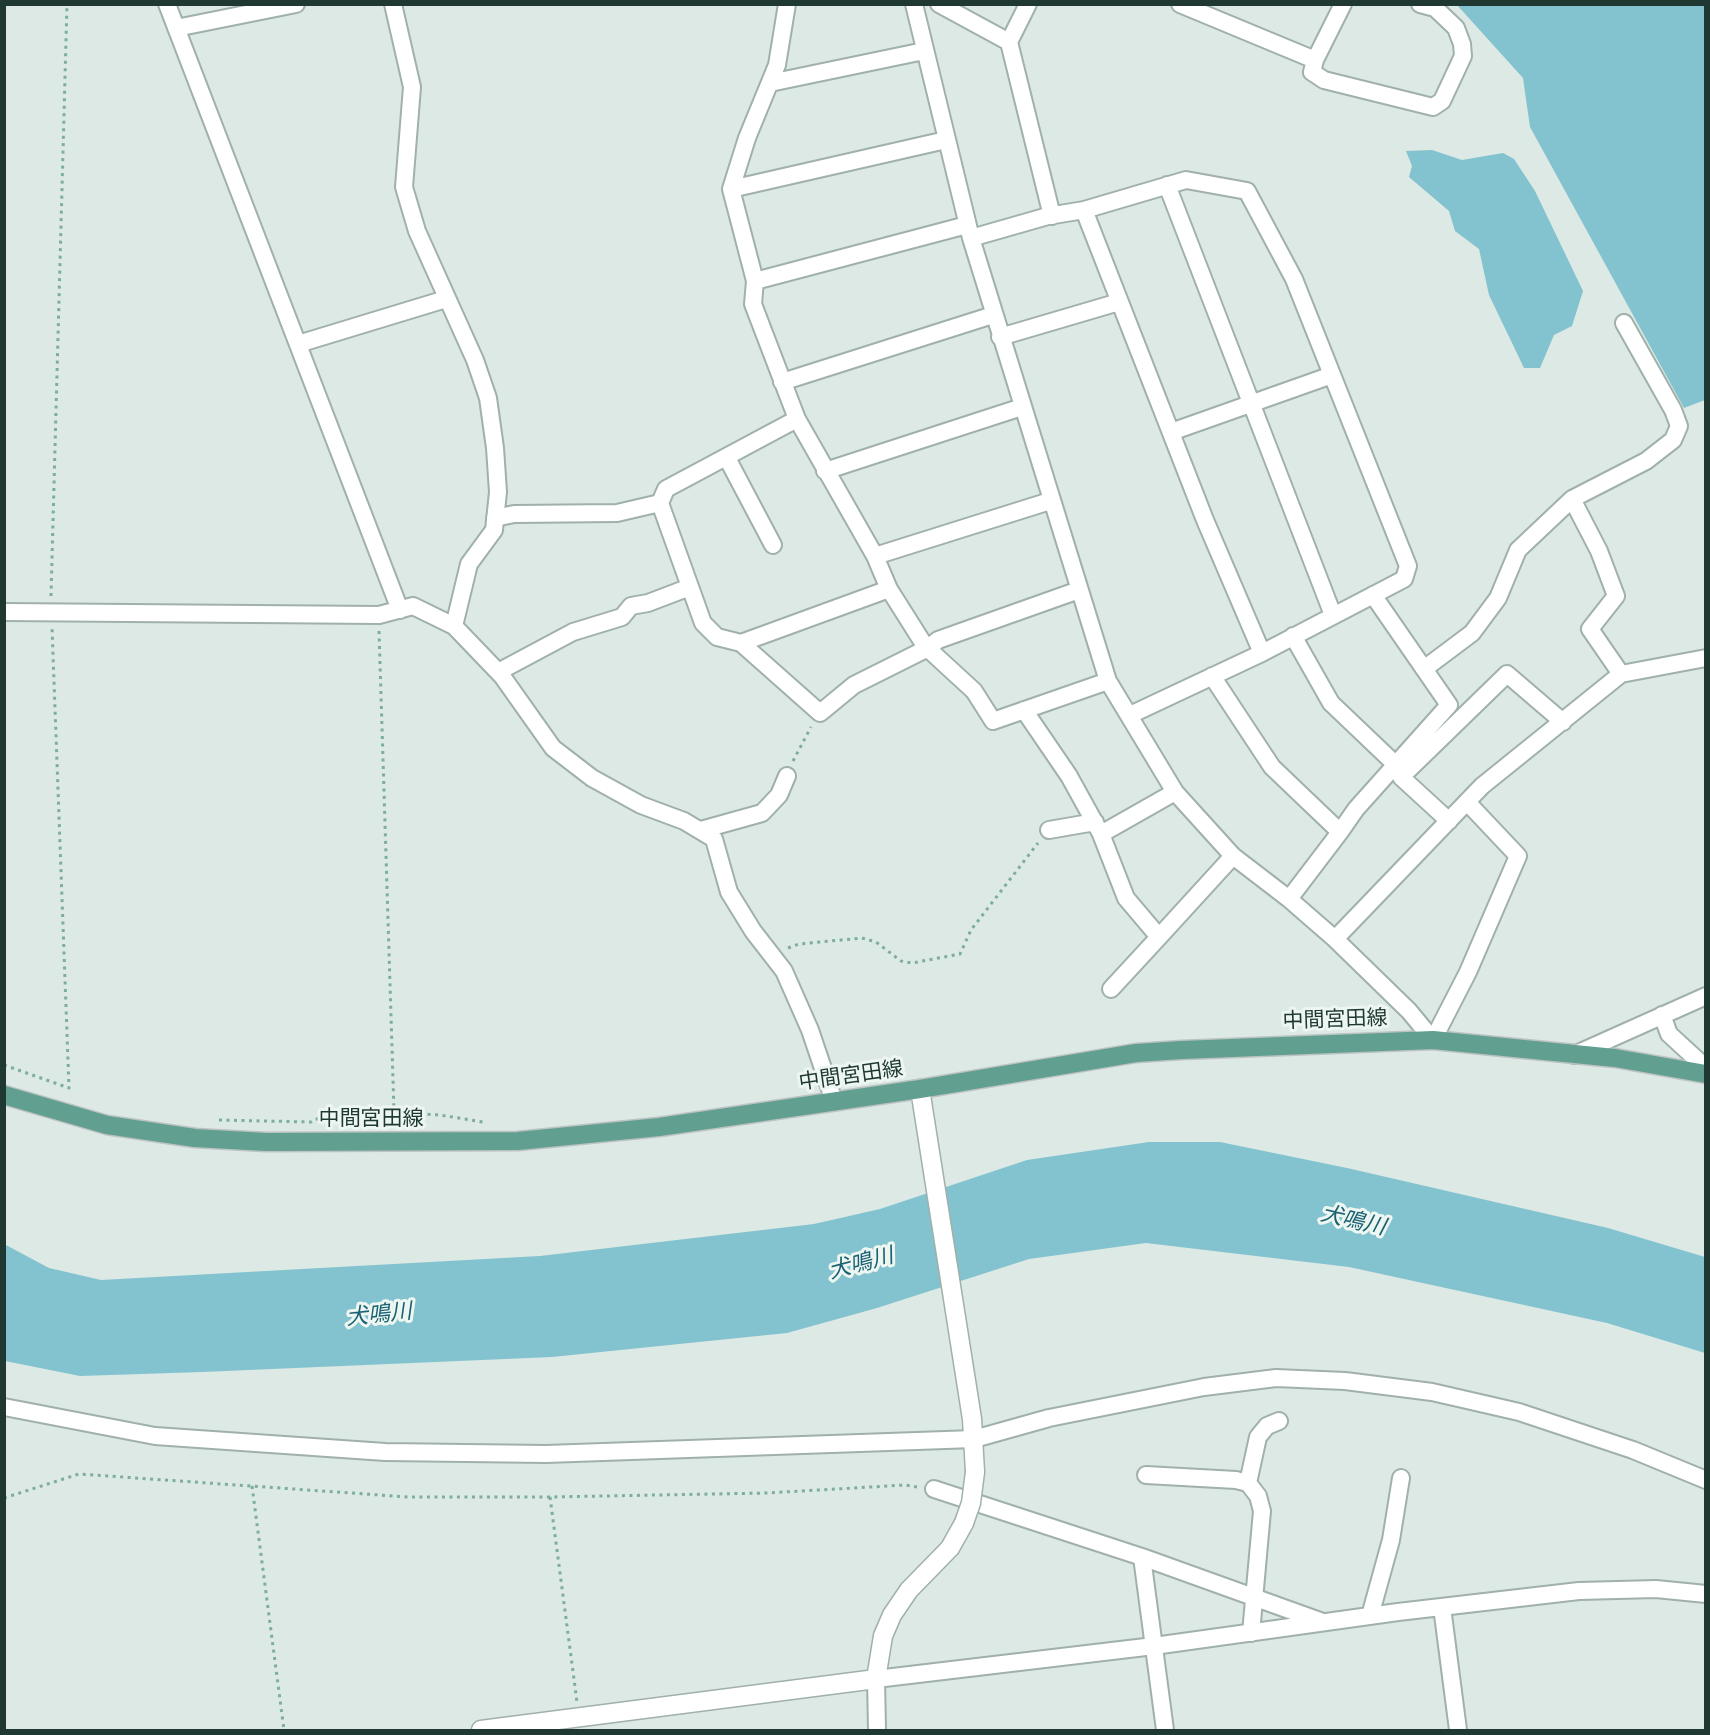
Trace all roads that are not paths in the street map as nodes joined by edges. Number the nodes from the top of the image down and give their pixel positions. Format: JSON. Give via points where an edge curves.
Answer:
{"nodes":[{"id":1,"x":167,"y":4,"type":"edge"},
{"id":2,"x":296,"y":4,"type":"edge"},
{"id":3,"x":393,"y":4,"type":"edge"},
{"id":4,"x":786,"y":4,"type":"edge"},
{"id":5,"x":914,"y":4,"type":"edge"},
{"id":6,"x":939,"y":4,"type":"edge"},
{"id":7,"x":1028,"y":4,"type":"edge"},
{"id":8,"x":1180,"y":4,"type":"edge"},
{"id":9,"x":1343,"y":4,"type":"edge"},
{"id":10,"x":1420,"y":4,"type":"edge"},
{"id":11,"x":176,"y":28,"type":"junction"},
{"id":12,"x":1009,"y":42,"type":"junction"},
{"id":13,"x":924,"y":51,"type":"junction"},
{"id":14,"x":1315,"y":60,"type":"junction"},
{"id":15,"x":770,"y":83,"type":"junction"},
{"id":16,"x":946,"y":140,"type":"junction"},
{"id":17,"x":1167,"y":185,"type":"junction"},
{"id":18,"x":731,"y":189,"type":"junction"},
{"id":19,"x":1084,"y":210,"type":"junction"},
{"id":20,"x":1052,"y":216,"type":"junction"},
{"id":21,"x":969,"y":232,"type":"junction"},
{"id":22,"x":755,"y":281,"type":"junction"},
{"id":23,"x":446,"y":299,"type":"junction"},
{"id":24,"x":1119,"y":302,"type":"junction"},
{"id":25,"x":993,"y":315,"type":"junction"},
{"id":26,"x":1624,"y":323,"type":"dead end"},
{"id":27,"x":1000,"y":337,"type":"junction"},
{"id":28,"x":298,"y":344,"type":"junction"},
{"id":29,"x":1332,"y":375,"type":"junction"},
{"id":30,"x":782,"y":382,"type":"junction"},
{"id":31,"x":1250,"y":404,"type":"junction"},
{"id":32,"x":1022,"y":407,"type":"junction"},
{"id":33,"x":797,"y":419,"type":"junction"},
{"id":34,"x":1171,"y":432,"type":"junction"},
{"id":35,"x":727,"y":458,"type":"junction"},
{"id":36,"x":825,"y":471,"type":"junction"},
{"id":37,"x":1572,"y":499,"type":"junction"},
{"id":38,"x":1050,"y":501,"type":"junction"},
{"id":39,"x":660,"y":503,"type":"junction"},
{"id":40,"x":495,"y":518,"type":"junction"},
{"id":41,"x":773,"y":545,"type":"dead end"},
{"id":42,"x":875,"y":556,"type":"junction"},
{"id":43,"x":690,"y":587,"type":"junction"},
{"id":44,"x":889,"y":589,"type":"junction"},
{"id":45,"x":1079,"y":590,"type":"junction"},
{"id":46,"x":1373,"y":595,"type":"junction"},
{"id":47,"x":400,"y":610,"type":"junction"},
{"id":48,"x":4,"y":612,"type":"edge"},
{"id":49,"x":1333,"y":615,"type":"junction"},
{"id":50,"x":454,"y":626,"type":"junction"},
{"id":51,"x":1293,"y":636,"type":"junction"},
{"id":52,"x":741,"y":643,"type":"junction"},
{"id":53,"x":928,"y":648,"type":"junction"},
{"id":54,"x":1262,"y":652,"type":"junction"},
{"id":55,"x":1706,"y":658,"type":"edge"},
{"id":56,"x":1425,"y":669,"type":"junction"},
{"id":57,"x":498,"y":672,"type":"junction"},
{"id":58,"x":1621,"y":674,"type":"junction"},
{"id":59,"x":1212,"y":676,"type":"junction"},
{"id":60,"x":1108,"y":681,"type":"junction"},
{"id":61,"x":1024,"y":710,"type":"junction"},
{"id":62,"x":1130,"y":715,"type":"junction"},
{"id":63,"x":1563,"y":722,"type":"junction"},
{"id":64,"x":1395,"y":764,"type":"junction"},
{"id":65,"x":787,"y":776,"type":"road end"},
{"id":66,"x":1174,"y":792,"type":"junction"},
{"id":67,"x":1467,"y":802,"type":"junction"},
{"id":68,"x":1449,"y":821,"type":"junction"},
{"id":69,"x":1098,"y":828,"type":"junction"},
{"id":70,"x":701,"y":830,"type":"junction"},
{"id":71,"x":1049,"y":830,"type":"road end"},
{"id":72,"x":1340,"y":832,"type":"junction"},
{"id":73,"x":1233,"y":856,"type":"junction"},
{"id":74,"x":1289,"y":899,"type":"junction"},
{"id":75,"x":1159,"y":937,"type":"junction"},
{"id":76,"x":1335,"y":939,"type":"junction"},
{"id":77,"x":1111,"y":988,"type":"dead end"},
{"id":78,"x":1706,"y":996,"type":"edge"},
{"id":79,"x":1662,"y":1015,"type":"junction"},
{"id":80,"x":1433,"y":1040,"type":"junction"},
{"id":81,"x":1574,"y":1055,"type":"junction"},
{"id":82,"x":1706,"y":1068,"type":"edge"},
{"id":83,"x":1706,"y":1074,"type":"edge"},
{"id":84,"x":920,"y":1089,"type":"junction"},
{"id":85,"x":4,"y":1095,"type":"edge"},
{"id":86,"x":834,"y":1101,"type":"junction"},
{"id":87,"x":4,"y":1407,"type":"edge"},
{"id":88,"x":1279,"y":1421,"type":"dead end"},
{"id":89,"x":974,"y":1439,"type":"junction"},
{"id":90,"x":1146,"y":1475,"type":"dead end"},
{"id":91,"x":1401,"y":1478,"type":"dead end"},
{"id":92,"x":1706,"y":1480,"type":"edge"},
{"id":93,"x":1248,"y":1483,"type":"junction"},
{"id":94,"x":934,"y":1489,"type":"road end"},
{"id":95,"x":1142,"y":1557,"type":"junction"},
{"id":96,"x":1706,"y":1594,"type":"edge"},
{"id":97,"x":1255,"y":1598,"type":"junction"},
{"id":98,"x":1442,"y":1607,"type":"junction"},
{"id":99,"x":1370,"y":1616,"type":"junction"},
{"id":100,"x":1323,"y":1623,"type":"junction"},
{"id":101,"x":1251,"y":1633,"type":"junction"},
{"id":102,"x":1154,"y":1646,"type":"junction"},
{"id":103,"x":876,"y":1679,"type":"junction"},
{"id":104,"x":580,"y":1725,"type":"edge"},
{"id":105,"x":481,"y":1731,"type":"edge"},
{"id":106,"x":877,"y":1731,"type":"edge"},
{"id":107,"x":1165,"y":1731,"type":"edge"},
{"id":108,"x":1458,"y":1731,"type":"edge"}],
"edges":[{"from":1,"to":11,"type":"street"},
{"from":2,"to":11,"type":"street"},
{"from":3,"to":23,"type":"street","via":[[412,87],[404,187],[417,231]]},
{"from":4,"to":15,"type":"street","via":[[777,65]]},
{"from":5,"to":13,"type":"street"},
{"from":6,"to":12,"type":"street"},
{"from":7,"to":12,"type":"street"},
{"from":8,"to":14,"type":"street"},
{"from":9,"to":14,"type":"street"},
{"from":10,"to":14,"type":"street","via":[[1436,8],[1456,28],[1462,44],[1463,56],[1442,101],[1433,106],[1324,80],[1312,72]]},
{"from":11,"to":28,"type":"street"},
{"from":12,"to":20,"type":"street"},
{"from":13,"to":15,"type":"street"},
{"from":13,"to":16,"type":"street"},
{"from":15,"to":18,"type":"street"},
{"from":16,"to":18,"type":"street"},
{"from":16,"to":21,"type":"street"},
{"from":17,"to":19,"type":"street"},
{"from":17,"to":29,"type":"street","via":[[1186,180],[1247,191],[1294,279]]},
{"from":17,"to":31,"type":"street"},
{"from":18,"to":22,"type":"street"},
{"from":19,"to":20,"type":"street"},
{"from":19,"to":24,"type":"street"},
{"from":20,"to":21,"type":"street"},
{"from":21,"to":22,"type":"street"},
{"from":21,"to":25,"type":"street"},
{"from":22,"to":30,"type":"street","via":[[753,304]]},
{"from":23,"to":28,"type":"street"},
{"from":23,"to":40,"type":"street","via":[[488,398],[498,492]]},
{"from":24,"to":27,"type":"street"},
{"from":24,"to":34,"type":"street"},
{"from":25,"to":27,"type":"street"},
{"from":25,"to":30,"type":"street"},
{"from":26,"to":37,"type":"street","via":[[1679,426],[1673,440],[1646,461]]},
{"from":27,"to":32,"type":"street"},
{"from":28,"to":47,"type":"street"},
{"from":29,"to":31,"type":"street"},
{"from":29,"to":46,"type":"street","via":[[1408,566],[1404,579]]},
{"from":30,"to":33,"type":"street"},
{"from":31,"to":34,"type":"street"},
{"from":31,"to":49,"type":"street"},
{"from":32,"to":36,"type":"street"},
{"from":32,"to":38,"type":"street"},
{"from":33,"to":35,"type":"street"},
{"from":33,"to":36,"type":"street"},
{"from":34,"to":54,"type":"street"},
{"from":35,"to":39,"type":"street","via":[[666,489]]},
{"from":35,"to":41,"type":"street"},
{"from":36,"to":42,"type":"street"},
{"from":37,"to":56,"type":"street","via":[[1518,550],[1498,598],[1472,633]]},
{"from":37,"to":58,"type":"street","via":[[1599,551],[1616,596],[1590,629]]},
{"from":38,"to":42,"type":"street"},
{"from":38,"to":45,"type":"street"},
{"from":39,"to":40,"type":"street","via":[[617,513],[514,514]]},
{"from":39,"to":43,"type":"street"},
{"from":40,"to":50,"type":"street","via":[[494,530],[469,564]]},
{"from":42,"to":44,"type":"street"},
{"from":43,"to":52,"type":"street","via":[[703,623],[717,637]]},
{"from":43,"to":57,"type":"street","via":[[632,606],[622,617],[573,632]]},
{"from":44,"to":52,"type":"street"},
{"from":44,"to":53,"type":"street"},
{"from":45,"to":53,"type":"street","via":[[938,640]]},
{"from":45,"to":60,"type":"street"},
{"from":46,"to":49,"type":"street"},
{"from":46,"to":56,"type":"street"},
{"from":47,"to":48,"type":"street","via":[[379,615]]},
{"from":47,"to":50,"type":"street","via":[[413,606]]},
{"from":49,"to":51,"type":"street"},
{"from":50,"to":57,"type":"street"},
{"from":51,"to":54,"type":"street"},
{"from":51,"to":64,"type":"street","via":[[1331,703]]},
{"from":52,"to":53,"type":"street","via":[[820,713],[854,685]]},
{"from":53,"to":61,"type":"street","via":[[974,691],[993,721]]},
{"from":54,"to":59,"type":"street"},
{"from":55,"to":58,"type":"street"},
{"from":56,"to":64,"type":"street","via":[[1449,705]]},
{"from":57,"to":70,"type":"street","via":[[554,748],[592,778],[641,805]]},
{"from":58,"to":63,"type":"street"},
{"from":59,"to":62,"type":"street"},
{"from":59,"to":72,"type":"street","via":[[1272,767]]},
{"from":60,"to":61,"type":"street"},
{"from":60,"to":62,"type":"street"},
{"from":61,"to":69,"type":"street","via":[[1069,776]]},
{"from":62,"to":66,"type":"street"},
{"from":63,"to":67,"type":"street"},
{"from":63,"to":68,"type":"street","via":[[1507,674],[1401,777]]},
{"from":64,"to":72,"type":"street"},
{"from":65,"to":70,"type":"street","via":[[779,795],[762,813]]},
{"from":66,"to":69,"type":"street"},
{"from":66,"to":73,"type":"street"},
{"from":67,"to":68,"type":"street"},
{"from":67,"to":80,"type":"street","via":[[1518,856],[1468,972]]},
{"from":68,"to":76,"type":"street"},
{"from":69,"to":71,"type":"street"},
{"from":69,"to":75,"type":"street","via":[[1126,898]]},
{"from":70,"to":86,"type":"street","via":[[714,839],[729,892],[784,971],[810,1030]]},
{"from":72,"to":74,"type":"street"},
{"from":73,"to":74,"type":"street"},
{"from":73,"to":75,"type":"street"},
{"from":74,"to":76,"type":"street"},
{"from":75,"to":77,"type":"street"},
{"from":76,"to":80,"type":"street"},
{"from":78,"to":79,"type":"street"},
{"from":79,"to":81,"type":"street"},
{"from":79,"to":82,"type":"street","via":[[1669,1034]]},
{"from":80,"to":81,"type":"main road","name":"中間宮田線"},
{"from":80,"to":84,"type":"main road","name":"中間宮田線","via":[[1136,1053]]},
{"from":81,"to":83,"type":"main road","name":"中間宮田線"},
{"from":84,"to":86,"type":"main road","name":"中間宮田線"},
{"from":84,"to":89,"type":"street"},
{"from":85,"to":86,"type":"main road","name":"中間宮田線","via":[[107,1125],[195,1138],[266,1142],[518,1140],[659,1127]]},
{"from":87,"to":89,"type":"street","via":[[154,1436],[385,1452],[546,1454]]},
{"from":88,"to":93,"type":"street","via":[[1267,1426],[1258,1437]]},
{"from":89,"to":92,"type":"street","via":[[1048,1418],[1204,1387],[1276,1378],[1345,1381],[1432,1392],[1519,1412],[1633,1450]]},
{"from":89,"to":103,"type":"street","bridge":true,"via":[[975,1472],[964,1523],[950,1548],[909,1590],[892,1615],[883,1636]]},
{"from":90,"to":93,"type":"street"},
{"from":91,"to":99,"type":"street","via":[[1391,1540]]},
{"from":93,"to":97,"type":"street","via":[[1258,1496],[1262,1511]]},
{"from":94,"to":95,"type":"street"},
{"from":95,"to":97,"type":"street"},
{"from":95,"to":102,"type":"street"},
{"from":96,"to":98,"type":"street","via":[[1656,1589],[1578,1592]]},
{"from":97,"to":100,"type":"street"},
{"from":97,"to":101,"type":"street"},
{"from":98,"to":99,"type":"street"},
{"from":98,"to":108,"type":"street"},
{"from":99,"to":100,"type":"street"},
{"from":100,"to":101,"type":"street"},
{"from":101,"to":102,"type":"street"},
{"from":102,"to":103,"type":"street"},
{"from":102,"to":107,"type":"street"},
{"from":103,"to":104,"type":"street"},
{"from":103,"to":106,"type":"street"},
{"from":104,"to":105,"type":"street"}]}
